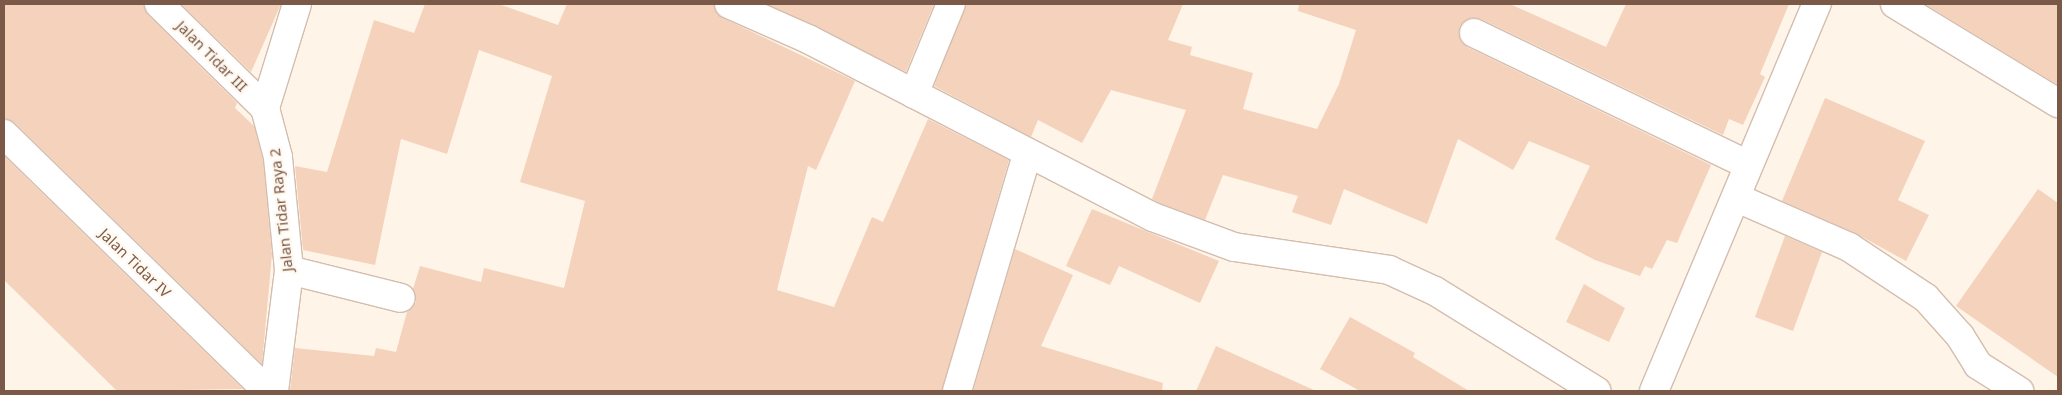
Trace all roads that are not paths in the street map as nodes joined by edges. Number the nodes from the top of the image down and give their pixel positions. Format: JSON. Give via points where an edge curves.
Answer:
{"nodes":[{"id":1,"x":159,"y":4,"type":"edge"},
{"id":2,"x":297,"y":4,"type":"edge"},
{"id":3,"x":729,"y":4,"type":"edge"},
{"id":4,"x":951,"y":4,"type":"edge"},
{"id":5,"x":1818,"y":4,"type":"edge"},
{"id":6,"x":1895,"y":4,"type":"edge"},
{"id":7,"x":1474,"y":33,"type":"dead end"},
{"id":8,"x":914,"y":94,"type":"junction"},
{"id":9,"x":2058,"y":103,"type":"edge"},
{"id":10,"x":265,"y":108,"type":"junction"},
{"id":11,"x":4,"y":134,"type":"edge"},
{"id":12,"x":1027,"y":154,"type":"junction"},
{"id":13,"x":1748,"y":165,"type":"junction"},
{"id":14,"x":1737,"y":198,"type":"junction"},
{"id":15,"x":289,"y":270,"type":"junction"},
{"id":16,"x":401,"y":298,"type":"dead end"},
{"id":17,"x":267,"y":391,"type":"edge"},
{"id":18,"x":274,"y":391,"type":"edge"},
{"id":19,"x":957,"y":391,"type":"edge"},
{"id":20,"x":1596,"y":391,"type":"edge"},
{"id":21,"x":1654,"y":391,"type":"edge"},
{"id":22,"x":2020,"y":391,"type":"edge"}],
"edges":[{"from":1,"to":10,"type":"street","name":"Jalan Tidar III"},
{"from":2,"to":10,"type":"street"},
{"from":3,"to":8,"type":"street","via":[[808,39]]},
{"from":4,"to":8,"type":"street"},
{"from":5,"to":13,"type":"street"},
{"from":6,"to":9,"type":"street"},
{"from":7,"to":13,"type":"street"},
{"from":8,"to":12,"type":"street"},
{"from":10,"to":15,"type":"street","name":"Jalan Tidar Raya 2","via":[[278,156]]},
{"from":11,"to":17,"type":"street","name":"Jalan Tidar IV"},
{"from":12,"to":19,"type":"street"},
{"from":12,"to":20,"type":"street","via":[[1153,217],[1234,246],[1389,270],[1435,291]]},
{"from":13,"to":14,"type":"street"},
{"from":14,"to":21,"type":"street"},
{"from":14,"to":22,"type":"street","via":[[1850,247],[1926,298],[1960,336],[1978,365]]},
{"from":15,"to":16,"type":"street"},
{"from":15,"to":18,"type":"street","name":"Jalan Tidar Raya 2"}]}
